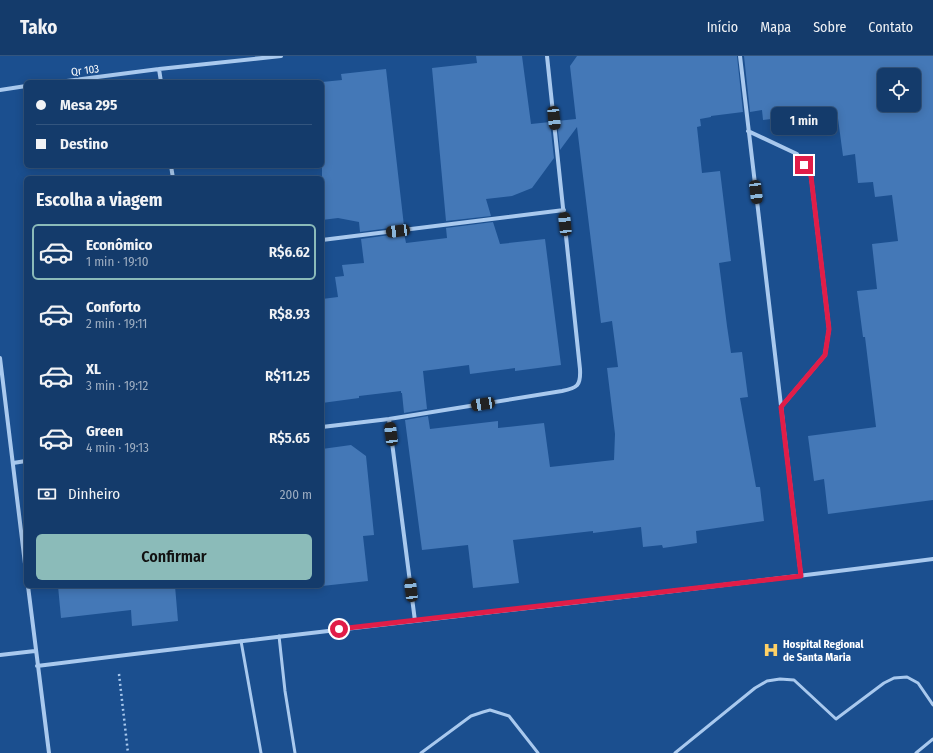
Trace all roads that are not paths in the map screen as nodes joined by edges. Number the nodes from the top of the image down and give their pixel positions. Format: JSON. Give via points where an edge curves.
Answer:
{"nodes":[{"id":1,"x":281,"y":56,"type":"edge"},
{"id":2,"x":547,"y":56,"type":"edge"},
{"id":3,"x":740,"y":56,"type":"edge"},
{"id":4,"x":159,"y":69,"type":"junction"},
{"id":5,"x":74,"y":80,"type":"edge"},
{"id":6,"x":161,"y":80,"type":"edge"},
{"id":7,"x":24,"y":86,"type":"edge"},
{"id":8,"x":0,"y":90,"type":"edge"},
{"id":9,"x":748,"y":131,"type":"junction"},
{"id":10,"x":564,"y":210,"type":"junction"},
{"id":11,"x":324,"y":240,"type":"edge"},
{"id":12,"x":0,"y":358,"type":"edge"},
{"id":13,"x":781,"y":407,"type":"junction"},
{"id":14,"x":389,"y":419,"type":"junction"},
{"id":15,"x":324,"y":427,"type":"edge"},
{"id":16,"x":24,"y":461,"type":"edge"},
{"id":17,"x":13,"y":462,"type":"junction"},
{"id":18,"x":24,"y":555,"type":"edge"},
{"id":19,"x":933,"y":559,"type":"edge"},
{"id":20,"x":801,"y":576,"type":"junction"},
{"id":21,"x":28,"y":588,"type":"edge"},
{"id":22,"x":415,"y":621,"type":"junction"},
{"id":23,"x":279,"y":636,"type":"junction"},
{"id":24,"x":241,"y":641,"type":"junction"},
{"id":25,"x":36,"y":651,"type":"junction"},
{"id":26,"x":0,"y":655,"type":"edge"},
{"id":27,"x":37,"y":666,"type":"junction"},
{"id":28,"x":933,"y":706,"type":"edge"},
{"id":29,"x":933,"y":739,"type":"edge"},
{"id":30,"x":918,"y":752,"type":"edge"},
{"id":31,"x":49,"y":753,"type":"edge"},
{"id":32,"x":261,"y":753,"type":"edge"},
{"id":33,"x":295,"y":753,"type":"edge"},
{"id":34,"x":421,"y":753,"type":"edge"},
{"id":35,"x":538,"y":753,"type":"edge"},
{"id":36,"x":675,"y":753,"type":"edge"}],
"edges":[{"from":1,"to":4,"type":"street","name":"Qr 103"},
{"from":2,"to":10,"type":"street"},
{"from":3,"to":9,"type":"street"},
{"from":4,"to":5,"type":"street","name":"Qr 103"},
{"from":4,"to":6,"type":"street"},
{"from":7,"to":8,"type":"street"},
{"from":9,"to":13,"type":"street"},
{"from":9,"to":13,"type":"street","via":[[797,154],[811,176],[829,329],[825,355]]},
{"from":10,"to":11,"type":"street"},
{"from":10,"to":14,"type":"street","via":[[581,376],[579,384],[574,389]]},
{"from":12,"to":17,"type":"street"},
{"from":13,"to":20,"type":"street"},
{"from":14,"to":15,"type":"street"},
{"from":14,"to":22,"type":"street"},
{"from":16,"to":17,"type":"street"},
{"from":17,"to":18,"type":"street"},
{"from":19,"to":20,"type":"street"},
{"from":20,"to":22,"type":"street"},
{"from":21,"to":25,"type":"street"},
{"from":22,"to":23,"type":"street"},
{"from":23,"to":24,"type":"street"},
{"from":23,"to":33,"type":"lane"},
{"from":24,"to":27,"type":"street"},
{"from":24,"to":32,"type":"lane"},
{"from":25,"to":26,"type":"street"},
{"from":25,"to":27,"type":"street"},
{"from":27,"to":31,"type":"street"},
{"from":28,"to":36,"type":"lane","via":[[918,683],[907,677],[894,678],[836,719],[794,680],[767,681]]},
{"from":29,"to":30,"type":"lane"},
{"from":34,"to":35,"type":"lane","via":[[471,716],[490,710],[509,716]]}]}
